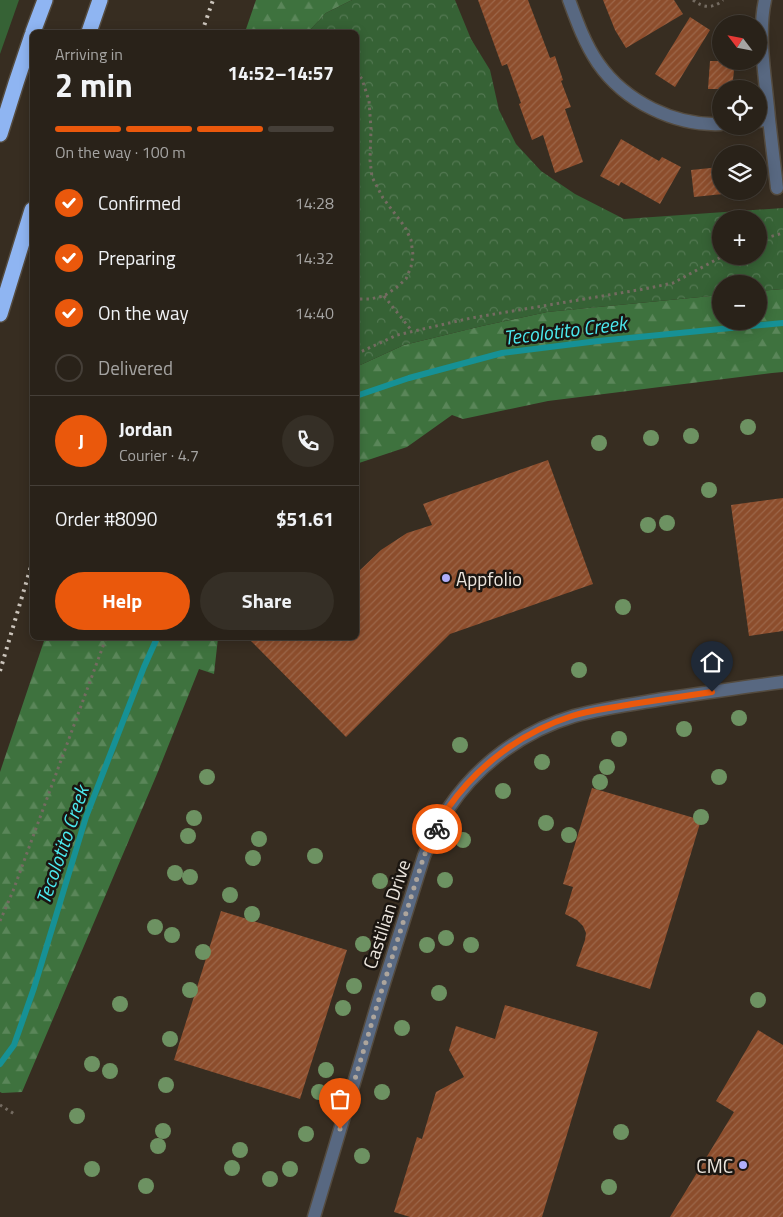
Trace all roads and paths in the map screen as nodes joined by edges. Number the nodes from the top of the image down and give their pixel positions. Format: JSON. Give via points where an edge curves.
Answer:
{"nodes":[{"id":1,"x":45,"y":0,"type":"edge"},
{"id":2,"x":100,"y":0,"type":"edge"},
{"id":3,"x":569,"y":0,"type":"edge"},
{"id":4,"x":693,"y":0,"type":"edge"},
{"id":5,"x":723,"y":0,"type":"edge"},
{"id":6,"x":765,"y":0,"type":"edge"},
{"id":7,"x":34,"y":30,"type":"edge"},
{"id":8,"x":90,"y":30,"type":"edge"},
{"id":9,"x":30,"y":43,"type":"edge"},
{"id":10,"x":359,"y":76,"type":"edge"},
{"id":11,"x":763,"y":80,"type":"edge"},
{"id":12,"x":16,"y":83,"type":"junction"},
{"id":13,"x":0,"y":118,"type":"edge"},
{"id":14,"x":712,"y":124,"type":"edge"},
{"id":15,"x":0,"y":134,"type":"edge"},
{"id":16,"x":767,"y":135,"type":"edge"},
{"id":17,"x":777,"y":188,"type":"dead end"},
{"id":18,"x":30,"y":216,"type":"edge"},
{"id":19,"x":783,"y":233,"type":"edge"},
{"id":20,"x":767,"y":238,"type":"edge"},
{"id":21,"x":712,"y":262,"type":"edge"},
{"id":22,"x":384,"y":296,"type":"junction"},
{"id":23,"x":359,"y":299,"type":"edge"},
{"id":24,"x":0,"y":314,"type":"edge"},
{"id":25,"x":412,"y":331,"type":"junction"},
{"id":26,"x":359,"y":353,"type":"edge"},
{"id":27,"x":105,"y":640,"type":"edge"},
{"id":28,"x":783,"y":682,"type":"edge"},
{"id":29,"x":0,"y":921,"type":"edge"},
{"id":30,"x":0,"y":1105,"type":"edge"},
{"id":31,"x":16,"y":1114,"type":"dead end"},
{"id":32,"x":314,"y":1217,"type":"edge"}],
"edges":[{"from":1,"to":7,"type":"highway"},
{"from":2,"to":8,"type":"highway"},
{"from":3,"to":14,"type":"street","via":[[583,37],[599,64],[618,86],[662,114]]},
{"from":4,"to":5,"type":"path","via":[[701,6],[710,7]]},
{"from":6,"to":11,"type":"street","via":[[761,35]]},
{"from":9,"to":12,"type":"highway"},
{"from":10,"to":22,"type":"path","via":[[369,101],[372,177],[405,227],[413,255],[406,279]]},
{"from":12,"to":13,"type":"highway"},
{"from":12,"to":15,"type":"highway"},
{"from":16,"to":17,"type":"street"},
{"from":18,"to":24,"type":"highway"},
{"from":19,"to":20,"type":"path"},
{"from":21,"to":25,"type":"path","via":[[663,285]]},
{"from":22,"to":23,"type":"path"},
{"from":22,"to":25,"type":"path"},
{"from":25,"to":26,"type":"path"},
{"from":27,"to":29,"type":"path"},
{"from":28,"to":32,"type":"street","name":"Castilian Drive","via":[[572,716],[550,724],[509,747],[463,789],[447,809],[424,856]]},
{"from":30,"to":31,"type":"path"}]}
